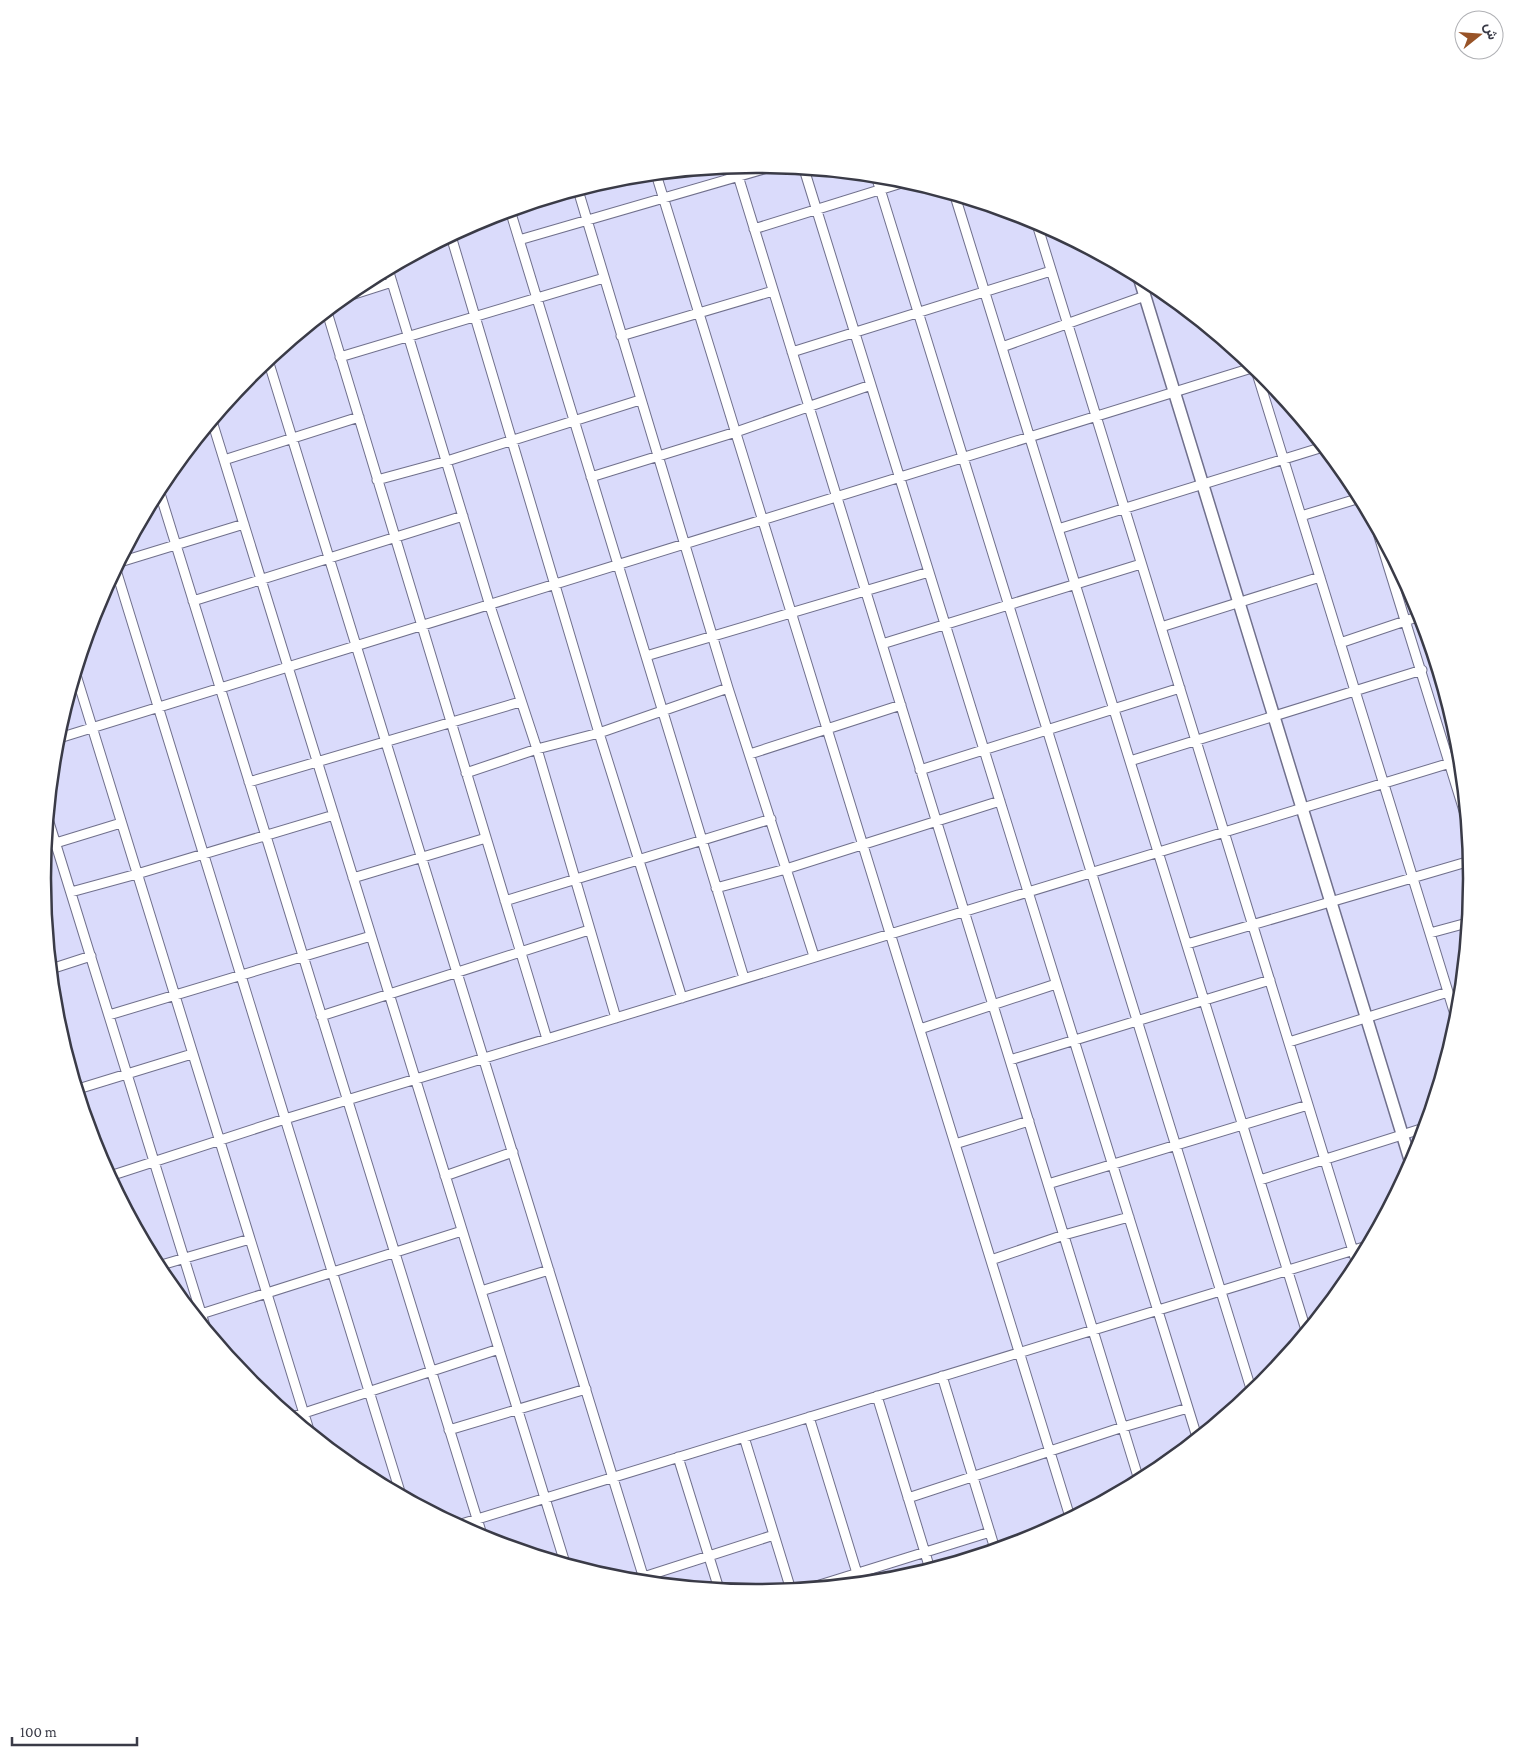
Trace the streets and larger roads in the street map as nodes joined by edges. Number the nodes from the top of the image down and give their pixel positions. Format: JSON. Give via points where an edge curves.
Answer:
{"nodes":[{"id":1,"x":748,"y":173,"type":"edge"},
{"id":2,"x":806,"y":174,"type":"edge"},
{"id":3,"x":738,"y":176,"type":"junction"},
{"id":4,"x":658,"y":180,"type":"edge"},
{"id":5,"x":878,"y":183,"type":"edge"},
{"id":6,"x":893,"y":186,"type":"edge"},
{"id":7,"x":880,"y":190,"type":"junction"},
{"id":8,"x":580,"y":196,"type":"edge"},
{"id":9,"x":663,"y":197,"type":"junction"},
{"id":10,"x":957,"y":202,"type":"edge"},
{"id":11,"x":817,"y":210,"type":"junction"},
{"id":12,"x":512,"y":217,"type":"edge"},
{"id":13,"x":587,"y":221,"type":"junction"},
{"id":14,"x":754,"y":229,"type":"junction"},
{"id":15,"x":1039,"y":232,"type":"edge"},
{"id":16,"x":519,"y":240,"type":"junction"},
{"id":17,"x":454,"y":242,"type":"edge"},
{"id":18,"x":1051,"y":271,"type":"junction"},
{"id":19,"x":390,"y":276,"type":"edge"},
{"id":20,"x":604,"y":278,"type":"junction"},
{"id":21,"x":392,"y":282,"type":"junction"},
{"id":22,"x":1142,"y":288,"type":"edge"},
{"id":23,"x":369,"y":289,"type":"edge"},
{"id":24,"x":773,"y":291,"type":"junction"},
{"id":25,"x":985,"y":292,"type":"junction"},
{"id":26,"x":1145,"y":296,"type":"junction"},
{"id":27,"x":536,"y":298,"type":"junction"},
{"id":28,"x":699,"y":312,"type":"junction"},
{"id":29,"x":918,"y":313,"type":"junction"},
{"id":30,"x":476,"y":317,"type":"junction"},
{"id":31,"x":329,"y":318,"type":"edge"},
{"id":32,"x":1068,"y":324,"type":"junction"},
{"id":33,"x":855,"y":333,"type":"junction"},
{"id":34,"x":621,"y":336,"type":"junction"},
{"id":35,"x":409,"y":337,"type":"junction"},
{"id":36,"x":1002,"y":347,"type":"junction"},
{"id":37,"x":792,"y":352,"type":"junction"},
{"id":38,"x":340,"y":356,"type":"junction"},
{"id":39,"x":270,"y":368,"type":"edge"},
{"id":40,"x":1246,"y":370,"type":"edge"},
{"id":41,"x":1260,"y":383,"type":"edge"},
{"id":42,"x":871,"y":385,"type":"junction"},
{"id":43,"x":1175,"y":392,"type":"junction"},
{"id":44,"x":640,"y":400,"type":"junction"},
{"id":45,"x":808,"y":406,"type":"junction"},
{"id":46,"x":359,"y":417,"type":"junction"},
{"id":47,"x":1096,"y":417,"type":"junction"},
{"id":48,"x":574,"y":419,"type":"junction"},
{"id":49,"x":214,"y":428,"type":"edge"},
{"id":50,"x":736,"y":432,"type":"junction"},
{"id":51,"x":292,"y":437,"type":"junction"},
{"id":52,"x":1030,"y":437,"type":"junction"},
{"id":53,"x":513,"y":440,"type":"junction"},
{"id":54,"x":1317,"y":450,"type":"edge"},
{"id":55,"x":657,"y":457,"type":"junction"},
{"id":56,"x":963,"y":457,"type":"junction"},
{"id":57,"x":1283,"y":459,"type":"junction"},
{"id":58,"x":224,"y":460,"type":"junction"},
{"id":59,"x":447,"y":461,"type":"junction"},
{"id":60,"x":899,"y":477,"type":"junction"},
{"id":61,"x":591,"y":478,"type":"junction"},
{"id":62,"x":377,"y":480,"type":"junction"},
{"id":63,"x":1202,"y":484,"type":"junction"},
{"id":64,"x":836,"y":497,"type":"junction"},
{"id":65,"x":162,"y":499,"type":"edge"},
{"id":66,"x":1353,"y":500,"type":"edge"},
{"id":67,"x":1124,"y":508,"type":"junction"},
{"id":68,"x":463,"y":516,"type":"junction"},
{"id":69,"x":1301,"y":516,"type":"junction"},
{"id":70,"x":763,"y":519,"type":"junction"},
{"id":71,"x":244,"y":524,"type":"junction"},
{"id":72,"x":1058,"y":529,"type":"junction"},
{"id":73,"x":395,"y":537,"type":"junction"},
{"id":74,"x":176,"y":545,"type":"junction"},
{"id":75,"x":685,"y":545,"type":"junction"},
{"id":76,"x":330,"y":558,"type":"junction"},
{"id":77,"x":127,"y":560,"type":"edge"},
{"id":78,"x":1386,"y":560,"type":"edge"},
{"id":79,"x":1141,"y":564,"type":"junction"},
{"id":80,"x":619,"y":566,"type":"junction"},
{"id":81,"x":929,"y":572,"type":"junction"},
{"id":82,"x":1320,"y":577,"type":"junction"},
{"id":83,"x":119,"y":578,"type":"edge"},
{"id":84,"x":262,"y":581,"type":"junction"},
{"id":85,"x":1075,"y":583,"type":"junction"},
{"id":86,"x":555,"y":585,"type":"junction"},
{"id":87,"x":866,"y":592,"type":"junction"},
{"id":88,"x":193,"y":601,"type":"junction"},
{"id":89,"x":1238,"y":602,"type":"junction"},
{"id":90,"x":1008,"y":603,"type":"junction"},
{"id":91,"x":490,"y":606,"type":"junction"},
{"id":92,"x":792,"y":614,"type":"junction"},
{"id":93,"x":1413,"y":619,"type":"edge"},
{"id":94,"x":1406,"y":621,"type":"junction"},
{"id":95,"x":945,"y":624,"type":"junction"},
{"id":96,"x":423,"y":626,"type":"junction"},
{"id":97,"x":1161,"y":627,"type":"junction"},
{"id":98,"x":713,"y":636,"type":"junction"},
{"id":99,"x":1340,"y":643,"type":"junction"},
{"id":100,"x":882,"y":644,"type":"junction"},
{"id":101,"x":357,"y":646,"type":"junction"},
{"id":102,"x":646,"y":656,"type":"junction"},
{"id":103,"x":288,"y":667,"type":"junction"},
{"id":104,"x":1422,"y":670,"type":"junction"},
{"id":105,"x":79,"y":684,"type":"edge"},
{"id":106,"x":220,"y":687,"type":"junction"},
{"id":107,"x":728,"y":688,"type":"junction"},
{"id":108,"x":1180,"y":688,"type":"junction"},
{"id":109,"x":1355,"y":692,"type":"junction"},
{"id":110,"x":520,"y":702,"type":"junction"},
{"id":111,"x":900,"y":705,"type":"junction"},
{"id":112,"x":158,"y":707,"type":"junction"},
{"id":113,"x":1114,"y":709,"type":"junction"},
{"id":114,"x":663,"y":712,"type":"junction"},
{"id":115,"x":1274,"y":716,"type":"junction"},
{"id":116,"x":451,"y":722,"type":"junction"},
{"id":117,"x":92,"y":728,"type":"junction"},
{"id":118,"x":827,"y":730,"type":"junction"},
{"id":119,"x":1047,"y":730,"type":"junction"},
{"id":120,"x":599,"y":733,"type":"junction"},
{"id":121,"x":66,"y":736,"type":"edge"},
{"id":122,"x":1196,"y":740,"type":"junction"},
{"id":123,"x":386,"y":741,"type":"junction"},
{"id":124,"x":537,"y":749,"type":"junction"},
{"id":125,"x":984,"y":750,"type":"junction"},
{"id":126,"x":750,"y":754,"type":"junction"},
{"id":127,"x":1130,"y":761,"type":"junction"},
{"id":128,"x":318,"y":762,"type":"junction"},
{"id":129,"x":1453,"y":762,"type":"edge"},
{"id":130,"x":1449,"y":763,"type":"junction"},
{"id":131,"x":920,"y":770,"type":"junction"},
{"id":132,"x":466,"y":773,"type":"junction"},
{"id":133,"x":249,"y":782,"type":"junction"},
{"id":134,"x":1383,"y":783,"type":"junction"},
{"id":135,"x":1457,"y":789,"type":"edge"},
{"id":136,"x":1000,"y":801,"type":"junction"},
{"id":137,"x":1302,"y":808,"type":"junction"},
{"id":138,"x":334,"y":814,"type":"junction"},
{"id":139,"x":771,"y":819,"type":"junction"},
{"id":140,"x":936,"y":821,"type":"junction"},
{"id":141,"x":122,"y":823,"type":"junction"},
{"id":142,"x":1224,"y":832,"type":"junction"},
{"id":143,"x":53,"y":834,"type":"edge"},
{"id":144,"x":265,"y":835,"type":"junction"},
{"id":145,"x":486,"y":838,"type":"junction"},
{"id":146,"x":702,"y":840,"type":"junction"},
{"id":147,"x":56,"y":843,"type":"junction"},
{"id":148,"x":52,"y":844,"type":"edge"},
{"id":149,"x":863,"y":844,"type":"junction"},
{"id":150,"x":1158,"y":852,"type":"junction"},
{"id":151,"x":203,"y":853,"type":"junction"},
{"id":152,"x":422,"y":857,"type":"junction"},
{"id":153,"x":640,"y":859,"type":"junction"},
{"id":154,"x":1462,"y":863,"type":"edge"},
{"id":155,"x":786,"y":869,"type":"junction"},
{"id":156,"x":1091,"y":872,"type":"junction"},
{"id":157,"x":137,"y":874,"type":"junction"},
{"id":158,"x":353,"y":878,"type":"junction"},
{"id":159,"x":1412,"y":878,"type":"junction"},
{"id":160,"x":574,"y":879,"type":"junction"},
{"id":161,"x":716,"y":888,"type":"junction"},
{"id":162,"x":71,"y":892,"type":"junction"},
{"id":163,"x":1028,"y":892,"type":"junction"},
{"id":164,"x":1330,"y":900,"type":"junction"},
{"id":165,"x":505,"y":901,"type":"junction"},
{"id":166,"x":965,"y":913,"type":"junction"},
{"id":167,"x":1252,"y":923,"type":"junction"},
{"id":168,"x":1461,"y":924,"type":"edge"},
{"id":169,"x":589,"y":930,"type":"junction"},
{"id":170,"x":1430,"y":933,"type":"junction"},
{"id":171,"x":891,"y":934,"type":"junction"},
{"id":172,"x":371,"y":936,"type":"junction"},
{"id":173,"x":1186,"y":944,"type":"junction"},
{"id":174,"x":520,"y":952,"type":"junction"},
{"id":175,"x":91,"y":956,"type":"junction"},
{"id":176,"x":814,"y":956,"type":"junction"},
{"id":177,"x":303,"y":958,"type":"junction"},
{"id":178,"x":57,"y":967,"type":"edge"},
{"id":179,"x":457,"y":972,"type":"junction"},
{"id":180,"x":241,"y":976,"type":"junction"},
{"id":181,"x":744,"y":978,"type":"junction"},
{"id":182,"x":1270,"y":980,"type":"junction"},
{"id":183,"x":1056,"y":984,"type":"junction"},
{"id":184,"x":1448,"y":992,"type":"junction"},
{"id":185,"x":389,"y":994,"type":"junction"},
{"id":186,"x":175,"y":996,"type":"junction"},
{"id":187,"x":682,"y":998,"type":"junction"},
{"id":188,"x":1204,"y":1000,"type":"junction"},
{"id":189,"x":1451,"y":1003,"type":"edge"},
{"id":190,"x":993,"y":1004,"type":"junction"},
{"id":191,"x":109,"y":1015,"type":"junction"},
{"id":192,"x":322,"y":1016,"type":"junction"},
{"id":193,"x":1366,"y":1016,"type":"junction"},
{"id":194,"x":616,"y":1018,"type":"junction"},
{"id":195,"x":1137,"y":1020,"type":"junction"},
{"id":196,"x":920,"y":1029,"type":"junction"},
{"id":197,"x":547,"y":1039,"type":"junction"},
{"id":198,"x":1074,"y":1041,"type":"junction"},
{"id":199,"x":1289,"y":1042,"type":"junction"},
{"id":200,"x":192,"y":1054,"type":"junction"},
{"id":201,"x":484,"y":1058,"type":"junction"},
{"id":202,"x":1010,"y":1060,"type":"junction"},
{"id":203,"x":127,"y":1074,"type":"junction"},
{"id":204,"x":415,"y":1079,"type":"junction"},
{"id":205,"x":83,"y":1087,"type":"edge"},
{"id":206,"x":347,"y":1100,"type":"junction"},
{"id":207,"x":1308,"y":1105,"type":"junction"},
{"id":208,"x":285,"y":1119,"type":"junction"},
{"id":209,"x":1029,"y":1121,"type":"junction"},
{"id":210,"x":1243,"y":1125,"type":"junction"},
{"id":211,"x":1416,"y":1130,"type":"edge"},
{"id":212,"x":1402,"y":1134,"type":"junction"},
{"id":213,"x":220,"y":1142,"type":"junction"},
{"id":214,"x":955,"y":1144,"type":"junction"},
{"id":215,"x":1176,"y":1146,"type":"junction"},
{"id":216,"x":513,"y":1152,"type":"junction"},
{"id":217,"x":1408,"y":1152,"type":"edge"},
{"id":218,"x":1325,"y":1159,"type":"junction"},
{"id":219,"x":154,"y":1163,"type":"junction"},
{"id":220,"x":1113,"y":1165,"type":"junction"},
{"id":221,"x":116,"y":1174,"type":"edge"},
{"id":222,"x":445,"y":1176,"type":"junction"},
{"id":223,"x":1260,"y":1180,"type":"junction"},
{"id":224,"x":1048,"y":1184,"type":"junction"},
{"id":225,"x":1129,"y":1217,"type":"junction"},
{"id":226,"x":462,"y":1230,"type":"junction"},
{"id":227,"x":1064,"y":1235,"type":"junction"},
{"id":228,"x":250,"y":1239,"type":"junction"},
{"id":229,"x":1357,"y":1250,"type":"edge"},
{"id":230,"x":1353,"y":1251,"type":"junction"},
{"id":231,"x":395,"y":1252,"type":"junction"},
{"id":232,"x":1354,"y":1254,"type":"edge"},
{"id":233,"x":184,"y":1258,"type":"junction"},
{"id":234,"x":991,"y":1260,"type":"junction"},
{"id":235,"x":166,"y":1264,"type":"edge"},
{"id":236,"x":549,"y":1270,"type":"junction"},
{"id":237,"x":1288,"y":1271,"type":"junction"},
{"id":238,"x":332,"y":1272,"type":"junction"},
{"id":239,"x":481,"y":1291,"type":"junction"},
{"id":240,"x":1221,"y":1291,"type":"junction"},
{"id":241,"x":266,"y":1293,"type":"junction"},
{"id":242,"x":1158,"y":1310,"type":"junction"},
{"id":243,"x":200,"y":1312,"type":"edge"},
{"id":244,"x":201,"y":1314,"type":"edge"},
{"id":245,"x":1304,"y":1324,"type":"edge"},
{"id":246,"x":1093,"y":1331,"type":"junction"},
{"id":247,"x":499,"y":1350,"type":"junction"},
{"id":248,"x":1020,"y":1353,"type":"junction"},
{"id":249,"x":432,"y":1371,"type":"junction"},
{"id":250,"x":942,"y":1376,"type":"junction"},
{"id":251,"x":1250,"y":1384,"type":"edge"},
{"id":252,"x":586,"y":1389,"type":"junction"},
{"id":253,"x":369,"y":1392,"type":"junction"},
{"id":254,"x":877,"y":1396,"type":"junction"},
{"id":255,"x":1188,"y":1408,"type":"junction"},
{"id":256,"x":517,"y":1410,"type":"junction"},
{"id":257,"x":303,"y":1413,"type":"junction"},
{"id":258,"x":299,"y":1415,"type":"edge"},
{"id":259,"x":809,"y":1417,"type":"junction"},
{"id":260,"x":306,"y":1420,"type":"edge"},
{"id":261,"x":1123,"y":1427,"type":"junction"},
{"id":262,"x":450,"y":1430,"type":"junction"},
{"id":263,"x":1195,"y":1431,"type":"edge"},
{"id":264,"x":744,"y":1437,"type":"junction"},
{"id":265,"x":1050,"y":1452,"type":"junction"},
{"id":266,"x":678,"y":1457,"type":"junction"},
{"id":267,"x":1137,"y":1473,"type":"edge"},
{"id":268,"x":613,"y":1477,"type":"junction"},
{"id":269,"x":973,"y":1477,"type":"junction"},
{"id":270,"x":399,"y":1487,"type":"edge"},
{"id":271,"x":544,"y":1498,"type":"junction"},
{"id":272,"x":908,"y":1498,"type":"junction"},
{"id":273,"x":1068,"y":1511,"type":"edge"},
{"id":274,"x":477,"y":1518,"type":"junction"},
{"id":275,"x":467,"y":1522,"type":"edge"},
{"id":276,"x":480,"y":1528,"type":"edge"},
{"id":277,"x":990,"y":1532,"type":"junction"},
{"id":278,"x":774,"y":1535,"type":"junction"},
{"id":279,"x":993,"y":1544,"type":"edge"},
{"id":280,"x":925,"y":1552,"type":"junction"},
{"id":281,"x":708,"y":1556,"type":"junction"},
{"id":282,"x":563,"y":1557,"type":"edge"},
{"id":283,"x":928,"y":1563,"type":"edge"},
{"id":284,"x":857,"y":1573,"type":"junction"},
{"id":285,"x":644,"y":1575,"type":"edge"},
{"id":286,"x":653,"y":1576,"type":"edge"},
{"id":287,"x":858,"y":1577,"type":"edge"},
{"id":288,"x":837,"y":1579,"type":"edge"},
{"id":289,"x":717,"y":1583,"type":"edge"},
{"id":290,"x":789,"y":1583,"type":"edge"}],
"edges":[{"from":1,"to":3,"type":"street"},
{"from":2,"to":11,"type":"street"},
{"from":3,"to":9,"type":"street"},
{"from":3,"to":14,"type":"street"},
{"from":4,"to":9,"type":"street"},
{"from":5,"to":7,"type":"street"},
{"from":6,"to":7,"type":"street"},
{"from":7,"to":11,"type":"street"},
{"from":7,"to":29,"type":"street"},
{"from":8,"to":13,"type":"street"},
{"from":9,"to":13,"type":"street"},
{"from":9,"to":28,"type":"street"},
{"from":10,"to":25,"type":"street"},
{"from":11,"to":14,"type":"street"},
{"from":11,"to":33,"type":"street"},
{"from":12,"to":16,"type":"street"},
{"from":13,"to":16,"type":"street"},
{"from":13,"to":20,"type":"street"},
{"from":14,"to":24,"type":"street"},
{"from":15,"to":18,"type":"street"},
{"from":16,"to":27,"type":"street"},
{"from":17,"to":30,"type":"street"},
{"from":18,"to":25,"type":"street"},
{"from":18,"to":32,"type":"street"},
{"from":19,"to":21,"type":"street"},
{"from":20,"to":27,"type":"street"},
{"from":20,"to":34,"type":"street"},
{"from":21,"to":23,"type":"street"},
{"from":21,"to":35,"type":"street"},
{"from":22,"to":26,"type":"street"},
{"from":24,"to":28,"type":"street"},
{"from":24,"to":37,"type":"street"},
{"from":25,"to":29,"type":"street"},
{"from":25,"to":36,"type":"street"},
{"from":26,"to":32,"type":"street"},
{"from":26,"to":43,"type":"street"},
{"from":27,"to":30,"type":"street"},
{"from":27,"to":48,"type":"street"},
{"from":28,"to":34,"type":"street"},
{"from":28,"to":50,"type":"street"},
{"from":29,"to":33,"type":"street"},
{"from":29,"to":56,"type":"street"},
{"from":30,"to":35,"type":"street"},
{"from":30,"to":53,"type":"street"},
{"from":31,"to":38,"type":"street"},
{"from":32,"to":36,"type":"street"},
{"from":32,"to":47,"type":"street"},
{"from":33,"to":37,"type":"street"},
{"from":33,"to":42,"type":"street"},
{"from":34,"to":44,"type":"street"},
{"from":35,"to":38,"type":"street"},
{"from":35,"to":59,"type":"street"},
{"from":36,"to":52,"type":"street"},
{"from":37,"to":45,"type":"street"},
{"from":38,"to":46,"type":"street"},
{"from":39,"to":51,"type":"street"},
{"from":40,"to":43,"type":"street"},
{"from":41,"to":57,"type":"street"},
{"from":42,"to":45,"type":"street"},
{"from":42,"to":60,"type":"street"},
{"from":43,"to":47,"type":"street"},
{"from":43,"to":63,"type":"street"},
{"from":44,"to":48,"type":"street"},
{"from":44,"to":55,"type":"street"},
{"from":45,"to":50,"type":"street"},
{"from":45,"to":64,"type":"street"},
{"from":46,"to":51,"type":"street"},
{"from":46,"to":62,"type":"street"},
{"from":47,"to":52,"type":"street"},
{"from":47,"to":67,"type":"street"},
{"from":48,"to":53,"type":"street"},
{"from":48,"to":61,"type":"street"},
{"from":49,"to":58,"type":"street"},
{"from":50,"to":55,"type":"street"},
{"from":50,"to":70,"type":"street"},
{"from":51,"to":58,"type":"street"},
{"from":51,"to":76,"type":"street"},
{"from":52,"to":56,"type":"street"},
{"from":52,"to":72,"type":"street"},
{"from":53,"to":59,"type":"street"},
{"from":53,"to":86,"type":"street"},
{"from":54,"to":57,"type":"street"},
{"from":55,"to":61,"type":"street"},
{"from":55,"to":75,"type":"street"},
{"from":56,"to":60,"type":"street"},
{"from":56,"to":90,"type":"street"},
{"from":57,"to":63,"type":"street"},
{"from":57,"to":69,"type":"street"},
{"from":58,"to":71,"type":"street"},
{"from":59,"to":62,"type":"street"},
{"from":59,"to":68,"type":"street"},
{"from":60,"to":64,"type":"street"},
{"from":60,"to":81,"type":"street"},
{"from":61,"to":80,"type":"street"},
{"from":62,"to":73,"type":"street"},
{"from":63,"to":67,"type":"street"},
{"from":63,"to":89,"type":"street"},
{"from":64,"to":70,"type":"street"},
{"from":64,"to":87,"type":"street"},
{"from":65,"to":74,"type":"street"},
{"from":66,"to":69,"type":"street"},
{"from":67,"to":72,"type":"street"},
{"from":67,"to":79,"type":"street"},
{"from":68,"to":73,"type":"street"},
{"from":68,"to":91,"type":"street"},
{"from":69,"to":82,"type":"street"},
{"from":70,"to":75,"type":"street"},
{"from":70,"to":92,"type":"street"},
{"from":71,"to":74,"type":"street"},
{"from":71,"to":84,"type":"street"},
{"from":72,"to":85,"type":"street"},
{"from":73,"to":76,"type":"street"},
{"from":73,"to":96,"type":"street"},
{"from":74,"to":77,"type":"street"},
{"from":74,"to":88,"type":"street"},
{"from":75,"to":80,"type":"street"},
{"from":75,"to":98,"type":"street"},
{"from":76,"to":84,"type":"street"},
{"from":76,"to":101,"type":"street"},
{"from":78,"to":94,"type":"street"},
{"from":79,"to":85,"type":"street"},
{"from":79,"to":97,"type":"street"},
{"from":80,"to":86,"type":"street"},
{"from":80,"to":102,"type":"street"},
{"from":81,"to":87,"type":"street"},
{"from":81,"to":95,"type":"street"},
{"from":82,"to":89,"type":"street"},
{"from":82,"to":99,"type":"street"},
{"from":83,"to":112,"type":"street"},
{"from":84,"to":88,"type":"street"},
{"from":84,"to":103,"type":"street"},
{"from":85,"to":90,"type":"street"},
{"from":85,"to":113,"type":"street"},
{"from":86,"to":91,"type":"street"},
{"from":86,"to":120,"type":"street"},
{"from":87,"to":92,"type":"street"},
{"from":87,"to":100,"type":"street"},
{"from":88,"to":106,"type":"street"},
{"from":89,"to":97,"type":"street"},
{"from":89,"to":115,"type":"street"},
{"from":90,"to":95,"type":"street"},
{"from":90,"to":119,"type":"street"},
{"from":91,"to":96,"type":"street"},
{"from":91,"to":110,"type":"street"},
{"from":92,"to":98,"type":"street"},
{"from":92,"to":118,"type":"street"},
{"from":93,"to":94,"type":"street"},
{"from":94,"to":99,"type":"street"},
{"from":94,"to":104,"type":"street"},
{"from":95,"to":100,"type":"street"},
{"from":95,"to":125,"type":"street"},
{"from":96,"to":101,"type":"street"},
{"from":96,"to":116,"type":"street"},
{"from":97,"to":108,"type":"street"},
{"from":98,"to":102,"type":"street"},
{"from":98,"to":107,"type":"street"},
{"from":99,"to":109,"type":"street"},
{"from":100,"to":111,"type":"street"},
{"from":101,"to":103,"type":"street"},
{"from":101,"to":123,"type":"street"},
{"from":102,"to":114,"type":"street"},
{"from":103,"to":106,"type":"street"},
{"from":103,"to":128,"type":"street"},
{"from":104,"to":109,"type":"street"},
{"from":104,"to":130,"type":"street"},
{"from":105,"to":117,"type":"street"},
{"from":106,"to":112,"type":"street"},
{"from":106,"to":133,"type":"street"},
{"from":107,"to":114,"type":"street"},
{"from":107,"to":126,"type":"street"},
{"from":108,"to":113,"type":"street"},
{"from":108,"to":122,"type":"street"},
{"from":109,"to":115,"type":"street"},
{"from":109,"to":134,"type":"street"},
{"from":110,"to":116,"type":"street"},
{"from":110,"to":124,"type":"street"},
{"from":111,"to":118,"type":"street"},
{"from":111,"to":131,"type":"street"},
{"from":112,"to":117,"type":"street"},
{"from":112,"to":151,"type":"street"},
{"from":113,"to":119,"type":"street"},
{"from":113,"to":127,"type":"street"},
{"from":114,"to":120,"type":"street"},
{"from":114,"to":146,"type":"street"},
{"from":115,"to":122,"type":"street"},
{"from":115,"to":137,"type":"street"},
{"from":116,"to":123,"type":"street"},
{"from":116,"to":132,"type":"street"},
{"from":117,"to":121,"type":"street"},
{"from":117,"to":141,"type":"street"},
{"from":118,"to":126,"type":"street"},
{"from":118,"to":149,"type":"street"},
{"from":119,"to":125,"type":"street"},
{"from":119,"to":156,"type":"street"},
{"from":120,"to":124,"type":"street"},
{"from":120,"to":153,"type":"street"},
{"from":122,"to":127,"type":"street"},
{"from":122,"to":142,"type":"street"},
{"from":123,"to":128,"type":"street"},
{"from":123,"to":152,"type":"street"},
{"from":124,"to":132,"type":"street"},
{"from":124,"to":160,"type":"street"},
{"from":125,"to":131,"type":"street"},
{"from":125,"to":136,"type":"street"},
{"from":126,"to":139,"type":"street"},
{"from":127,"to":150,"type":"street"},
{"from":128,"to":133,"type":"street"},
{"from":128,"to":138,"type":"street"},
{"from":129,"to":130,"type":"street"},
{"from":130,"to":134,"type":"street"},
{"from":130,"to":135,"type":"street"},
{"from":131,"to":140,"type":"street"},
{"from":132,"to":145,"type":"street"},
{"from":133,"to":144,"type":"street"},
{"from":134,"to":137,"type":"street"},
{"from":134,"to":159,"type":"street"},
{"from":136,"to":140,"type":"street"},
{"from":136,"to":163,"type":"street"},
{"from":137,"to":142,"type":"street"},
{"from":137,"to":164,"type":"street"},
{"from":138,"to":144,"type":"street"},
{"from":138,"to":158,"type":"street"},
{"from":139,"to":146,"type":"street"},
{"from":139,"to":155,"type":"street"},
{"from":140,"to":149,"type":"street"},
{"from":140,"to":166,"type":"street"},
{"from":141,"to":147,"type":"street"},
{"from":141,"to":157,"type":"street"},
{"from":142,"to":150,"type":"street"},
{"from":142,"to":167,"type":"street"},
{"from":143,"to":147,"type":"street"},
{"from":144,"to":151,"type":"street"},
{"from":144,"to":177,"type":"street"},
{"from":145,"to":152,"type":"street"},
{"from":145,"to":165,"type":"street"},
{"from":146,"to":153,"type":"street"},
{"from":146,"to":161,"type":"street"},
{"from":147,"to":148,"type":"street"},
{"from":147,"to":162,"type":"street"},
{"from":149,"to":155,"type":"street"},
{"from":149,"to":171,"type":"street"},
{"from":150,"to":156,"type":"street"},
{"from":150,"to":173,"type":"street"},
{"from":151,"to":157,"type":"street"},
{"from":151,"to":180,"type":"street"},
{"from":152,"to":158,"type":"street"},
{"from":152,"to":179,"type":"street"},
{"from":153,"to":160,"type":"street"},
{"from":153,"to":187,"type":"street"},
{"from":154,"to":159,"type":"street"},
{"from":155,"to":161,"type":"street"},
{"from":155,"to":176,"type":"street"},
{"from":156,"to":163,"type":"street"},
{"from":156,"to":195,"type":"street"},
{"from":157,"to":162,"type":"street"},
{"from":157,"to":186,"type":"street"},
{"from":158,"to":172,"type":"street"},
{"from":159,"to":164,"type":"street"},
{"from":159,"to":170,"type":"street"},
{"from":160,"to":165,"type":"street"},
{"from":160,"to":169,"type":"street"},
{"from":161,"to":181,"type":"street"},
{"from":162,"to":175,"type":"street"},
{"from":163,"to":166,"type":"street"},
{"from":163,"to":183,"type":"street"},
{"from":164,"to":167,"type":"street"},
{"from":164,"to":193,"type":"street"},
{"from":165,"to":174,"type":"street"},
{"from":166,"to":171,"type":"street"},
{"from":166,"to":190,"type":"street"},
{"from":167,"to":173,"type":"street"},
{"from":167,"to":182,"type":"street"},
{"from":168,"to":170,"type":"street"},
{"from":169,"to":174,"type":"street"},
{"from":169,"to":194,"type":"street"},
{"from":170,"to":184,"type":"street"},
{"from":171,"to":176,"type":"street"},
{"from":171,"to":196,"type":"street"},
{"from":172,"to":177,"type":"street"},
{"from":172,"to":185,"type":"street"},
{"from":173,"to":188,"type":"street"},
{"from":174,"to":179,"type":"street"},
{"from":174,"to":197,"type":"street"},
{"from":175,"to":178,"type":"street"},
{"from":175,"to":191,"type":"street"},
{"from":176,"to":181,"type":"street"},
{"from":177,"to":180,"type":"street"},
{"from":177,"to":192,"type":"street"},
{"from":179,"to":185,"type":"street"},
{"from":179,"to":201,"type":"street"},
{"from":180,"to":186,"type":"street"},
{"from":180,"to":208,"type":"street"},
{"from":181,"to":187,"type":"street"},
{"from":182,"to":188,"type":"street"},
{"from":182,"to":199,"type":"street"},
{"from":183,"to":190,"type":"street"},
{"from":183,"to":198,"type":"street"},
{"from":184,"to":189,"type":"street"},
{"from":184,"to":193,"type":"street"},
{"from":185,"to":192,"type":"street"},
{"from":185,"to":204,"type":"street"},
{"from":186,"to":191,"type":"street"},
{"from":186,"to":200,"type":"street"},
{"from":187,"to":194,"type":"street"},
{"from":188,"to":195,"type":"street"},
{"from":188,"to":210,"type":"street"},
{"from":190,"to":196,"type":"street"},
{"from":190,"to":202,"type":"street"},
{"from":191,"to":203,"type":"street"},
{"from":192,"to":206,"type":"street"},
{"from":193,"to":199,"type":"street"},
{"from":193,"to":212,"type":"street"},
{"from":194,"to":197,"type":"street"},
{"from":195,"to":198,"type":"street"},
{"from":195,"to":215,"type":"street"},
{"from":196,"to":214,"type":"street"},
{"from":197,"to":201,"type":"street"},
{"from":198,"to":202,"type":"street"},
{"from":198,"to":220,"type":"street"},
{"from":199,"to":207,"type":"street"},
{"from":200,"to":203,"type":"street"},
{"from":200,"to":213,"type":"street"},
{"from":201,"to":204,"type":"street"},
{"from":201,"to":216,"type":"street"},
{"from":202,"to":209,"type":"street"},
{"from":203,"to":205,"type":"street"},
{"from":203,"to":219,"type":"street"},
{"from":204,"to":206,"type":"street"},
{"from":204,"to":222,"type":"street"},
{"from":206,"to":208,"type":"street"},
{"from":206,"to":231,"type":"street"},
{"from":207,"to":210,"type":"street"},
{"from":207,"to":218,"type":"street"},
{"from":208,"to":213,"type":"street"},
{"from":208,"to":238,"type":"street"},
{"from":209,"to":214,"type":"street"},
{"from":209,"to":224,"type":"street"},
{"from":210,"to":215,"type":"street"},
{"from":210,"to":223,"type":"street"},
{"from":211,"to":212,"type":"street"},
{"from":212,"to":217,"type":"street"},
{"from":212,"to":218,"type":"street"},
{"from":213,"to":219,"type":"street"},
{"from":213,"to":228,"type":"street"},
{"from":214,"to":234,"type":"street"},
{"from":215,"to":220,"type":"street"},
{"from":215,"to":240,"type":"street"},
{"from":216,"to":222,"type":"street"},
{"from":216,"to":236,"type":"street"},
{"from":218,"to":223,"type":"street"},
{"from":218,"to":230,"type":"street"},
{"from":219,"to":221,"type":"street"},
{"from":219,"to":233,"type":"street"},
{"from":220,"to":224,"type":"street"},
{"from":220,"to":225,"type":"street"},
{"from":222,"to":226,"type":"street"},
{"from":223,"to":237,"type":"street"},
{"from":224,"to":227,"type":"street"},
{"from":225,"to":227,"type":"street"},
{"from":225,"to":242,"type":"street"},
{"from":226,"to":231,"type":"street"},
{"from":226,"to":239,"type":"street"},
{"from":227,"to":234,"type":"street"},
{"from":227,"to":246,"type":"street"},
{"from":228,"to":233,"type":"street"},
{"from":228,"to":241,"type":"street"},
{"from":229,"to":230,"type":"street"},
{"from":230,"to":232,"type":"street"},
{"from":230,"to":237,"type":"street"},
{"from":231,"to":238,"type":"street"},
{"from":231,"to":249,"type":"street"},
{"from":233,"to":235,"type":"street"},
{"from":233,"to":243,"type":"street"},
{"from":234,"to":248,"type":"street"},
{"from":236,"to":239,"type":"street"},
{"from":236,"to":252,"type":"street"},
{"from":237,"to":240,"type":"street"},
{"from":237,"to":245,"type":"street"},
{"from":238,"to":241,"type":"street"},
{"from":238,"to":253,"type":"street"},
{"from":239,"to":247,"type":"street"},
{"from":240,"to":242,"type":"street"},
{"from":240,"to":251,"type":"street"},
{"from":241,"to":244,"type":"street"},
{"from":241,"to":257,"type":"street"},
{"from":242,"to":246,"type":"street"},
{"from":242,"to":255,"type":"street"},
{"from":246,"to":248,"type":"street"},
{"from":246,"to":261,"type":"street"},
{"from":247,"to":249,"type":"street"},
{"from":247,"to":256,"type":"street"},
{"from":248,"to":250,"type":"street"},
{"from":248,"to":265,"type":"street"},
{"from":249,"to":253,"type":"street"},
{"from":249,"to":262,"type":"street"},
{"from":250,"to":254,"type":"street"},
{"from":250,"to":269,"type":"street"},
{"from":252,"to":256,"type":"street"},
{"from":252,"to":268,"type":"street"},
{"from":253,"to":257,"type":"street"},
{"from":253,"to":270,"type":"street"},
{"from":254,"to":259,"type":"street"},
{"from":254,"to":272,"type":"street"},
{"from":255,"to":261,"type":"street"},
{"from":255,"to":263,"type":"street"},
{"from":256,"to":262,"type":"street"},
{"from":256,"to":271,"type":"street"},
{"from":257,"to":258,"type":"street"},
{"from":257,"to":260,"type":"street"},
{"from":259,"to":264,"type":"street"},
{"from":259,"to":284,"type":"street"},
{"from":261,"to":265,"type":"street"},
{"from":261,"to":267,"type":"street"},
{"from":262,"to":274,"type":"street"},
{"from":264,"to":266,"type":"street"},
{"from":264,"to":278,"type":"street"},
{"from":265,"to":269,"type":"street"},
{"from":265,"to":273,"type":"street"},
{"from":266,"to":268,"type":"street"},
{"from":266,"to":281,"type":"street"},
{"from":268,"to":271,"type":"street"},
{"from":268,"to":285,"type":"street"},
{"from":269,"to":272,"type":"street"},
{"from":269,"to":277,"type":"street"},
{"from":271,"to":274,"type":"street"},
{"from":271,"to":282,"type":"street"},
{"from":272,"to":280,"type":"street"},
{"from":274,"to":275,"type":"street"},
{"from":274,"to":276,"type":"street"},
{"from":277,"to":279,"type":"street"},
{"from":277,"to":280,"type":"street"},
{"from":278,"to":281,"type":"street"},
{"from":278,"to":290,"type":"street"},
{"from":280,"to":283,"type":"street"},
{"from":280,"to":284,"type":"street"},
{"from":281,"to":286,"type":"street"},
{"from":281,"to":289,"type":"street"},
{"from":284,"to":287,"type":"street"},
{"from":284,"to":288,"type":"street"}]}
